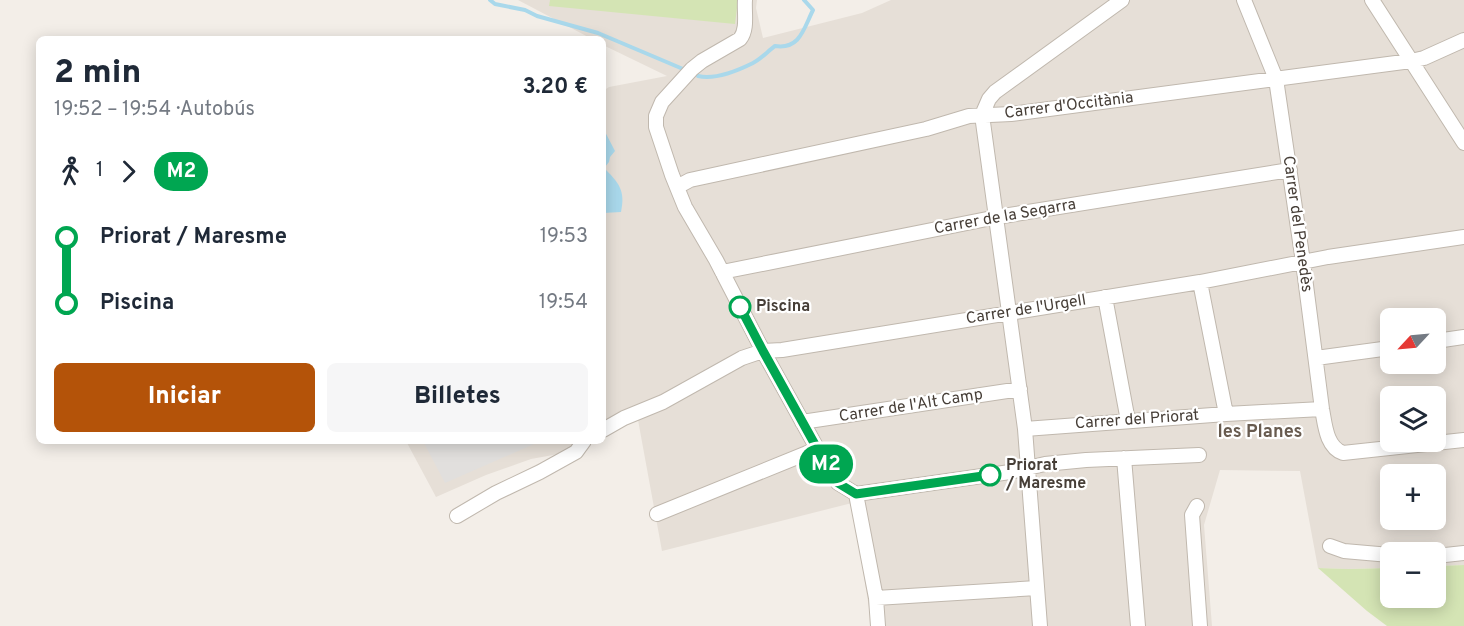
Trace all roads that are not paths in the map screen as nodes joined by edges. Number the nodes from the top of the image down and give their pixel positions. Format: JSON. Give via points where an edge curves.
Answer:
{"nodes":[{"id":1,"x":745,"y":0,"type":"edge"},
{"id":2,"x":1122,"y":0,"type":"edge"},
{"id":3,"x":1244,"y":0,"type":"edge"},
{"id":4,"x":1372,"y":0,"type":"edge"},
{"id":5,"x":1464,"y":40,"type":"edge"},
{"id":6,"x":1411,"y":61,"type":"junction"},
{"id":7,"x":1276,"y":80,"type":"junction"},
{"id":8,"x":982,"y":115,"type":"junction"},
{"id":9,"x":1464,"y":143,"type":"edge"},
{"id":10,"x":1290,"y":170,"type":"junction"},
{"id":11,"x":677,"y":187,"type":"junction"},
{"id":12,"x":997,"y":217,"type":"junction"},
{"id":13,"x":1464,"y":237,"type":"edge"},
{"id":14,"x":1304,"y":262,"type":"junction"},
{"id":15,"x":722,"y":272,"type":"junction"},
{"id":16,"x":1200,"y":282,"type":"junction"},
{"id":17,"x":1105,"y":297,"type":"junction"},
{"id":18,"x":1010,"y":312,"type":"junction"},
{"id":19,"x":1464,"y":337,"type":"edge"},
{"id":20,"x":1446,"y":340,"type":"edge"},
{"id":21,"x":1380,"y":349,"type":"edge"},
{"id":22,"x":763,"y":351,"type":"junction"},
{"id":23,"x":1316,"y":358,"type":"junction"},
{"id":24,"x":1020,"y":389,"type":"junction"},
{"id":25,"x":1322,"y":409,"type":"junction"},
{"id":26,"x":1226,"y":414,"type":"junction"},
{"id":27,"x":1128,"y":421,"type":"junction"},
{"id":28,"x":802,"y":422,"type":"junction"},
{"id":29,"x":606,"y":428,"type":"edge"},
{"id":30,"x":1025,"y":429,"type":"junction"},
{"id":31,"x":1464,"y":440,"type":"edge"},
{"id":32,"x":582,"y":444,"type":"edge"},
{"id":33,"x":817,"y":449,"type":"junction"},
{"id":34,"x":1198,"y":455,"type":"dead end"},
{"id":35,"x":1124,"y":458,"type":"junction"},
{"id":36,"x":1028,"y":468,"type":"junction"},
{"id":37,"x":856,"y":494,"type":"junction"},
{"id":38,"x":1197,"y":506,"type":"dead end"},
{"id":39,"x":657,"y":514,"type":"dead end"},
{"id":40,"x":457,"y":516,"type":"dead end"},
{"id":41,"x":1330,"y":546,"type":"dead end"},
{"id":42,"x":1464,"y":553,"type":"edge"},
{"id":43,"x":1380,"y":554,"type":"edge"},
{"id":44,"x":1446,"y":555,"type":"edge"},
{"id":45,"x":1037,"y":588,"type":"junction"},
{"id":46,"x":876,"y":598,"type":"junction"},
{"id":47,"x":878,"y":626,"type":"edge"},
{"id":48,"x":1040,"y":626,"type":"edge"},
{"id":49,"x":1138,"y":626,"type":"edge"},
{"id":50,"x":1200,"y":626,"type":"edge"}],
"edges":[{"from":1,"to":11,"type":"street","via":[[745,28],[740,39],[697,65],[658,109],[656,127]]},
{"from":2,"to":8,"type":"street","via":[[994,92]]},
{"from":3,"to":7,"type":"street","name":"Carrer del Penedès"},
{"from":4,"to":6,"type":"street"},
{"from":5,"to":6,"type":"street","name":"Carrer d'Occitània"},
{"from":6,"to":7,"type":"street","name":"Carrer d'Occitània"},
{"from":6,"to":9,"type":"street"},
{"from":7,"to":8,"type":"street","name":"Carrer d'Occitània"},
{"from":7,"to":10,"type":"street","name":"Carrer del Penedès"},
{"from":8,"to":11,"type":"street","name":"Carrer d'Occitània","via":[[690,180]]},
{"from":8,"to":12,"type":"street"},
{"from":10,"to":12,"type":"street","name":"Carrer de la Segarra"},
{"from":10,"to":14,"type":"street","name":"Carrer del Penedès"},
{"from":11,"to":15,"type":"street"},
{"from":12,"to":15,"type":"street","name":"Carrer de la Segarra"},
{"from":12,"to":18,"type":"street"},
{"from":13,"to":14,"type":"street","name":"Carrer de l'Urgell"},
{"from":14,"to":16,"type":"street","name":"Carrer de l'Urgell"},
{"from":14,"to":23,"type":"street","name":"Carrer del Penedès"},
{"from":15,"to":22,"type":"street"},
{"from":16,"to":17,"type":"street","name":"Carrer de l'Urgell"},
{"from":16,"to":26,"type":"street"},
{"from":17,"to":18,"type":"street","name":"Carrer de l'Urgell"},
{"from":17,"to":27,"type":"street"},
{"from":18,"to":22,"type":"street","name":"Carrer de l'Urgell"},
{"from":18,"to":24,"type":"street"},
{"from":19,"to":20,"type":"street"},
{"from":21,"to":23,"type":"street"},
{"from":22,"to":28,"type":"street"},
{"from":22,"to":29,"type":"street","name":"Carrer de l'Urgell"},
{"from":23,"to":25,"type":"street","name":"Carrer del Penedès"},
{"from":24,"to":28,"type":"street","name":"Carrer de l'Alt Camp"},
{"from":24,"to":30,"type":"street"},
{"from":25,"to":26,"type":"street","name":"Carrer del Priorat"},
{"from":25,"to":31,"type":"street","name":"Carrer del Penedès","via":[[1331,443],[1343,453]]},
{"from":26,"to":27,"type":"street","name":"Carrer del Priorat"},
{"from":27,"to":30,"type":"street","name":"Carrer del Priorat"},
{"from":28,"to":33,"type":"street"},
{"from":30,"to":36,"type":"street"},
{"from":32,"to":40,"type":"street","via":[[576,452]]},
{"from":33,"to":37,"type":"street","via":[[838,483]]},
{"from":33,"to":39,"type":"street"},
{"from":34,"to":35,"type":"street"},
{"from":35,"to":36,"type":"street"},
{"from":35,"to":49,"type":"street"},
{"from":36,"to":37,"type":"street"},
{"from":36,"to":45,"type":"street"},
{"from":37,"to":46,"type":"street"},
{"from":38,"to":50,"type":"street","via":[[1192,515]]},
{"from":41,"to":43,"type":"street"},
{"from":42,"to":44,"type":"street"},
{"from":45,"to":46,"type":"street"},
{"from":45,"to":48,"type":"street"},
{"from":46,"to":47,"type":"street"}]}
